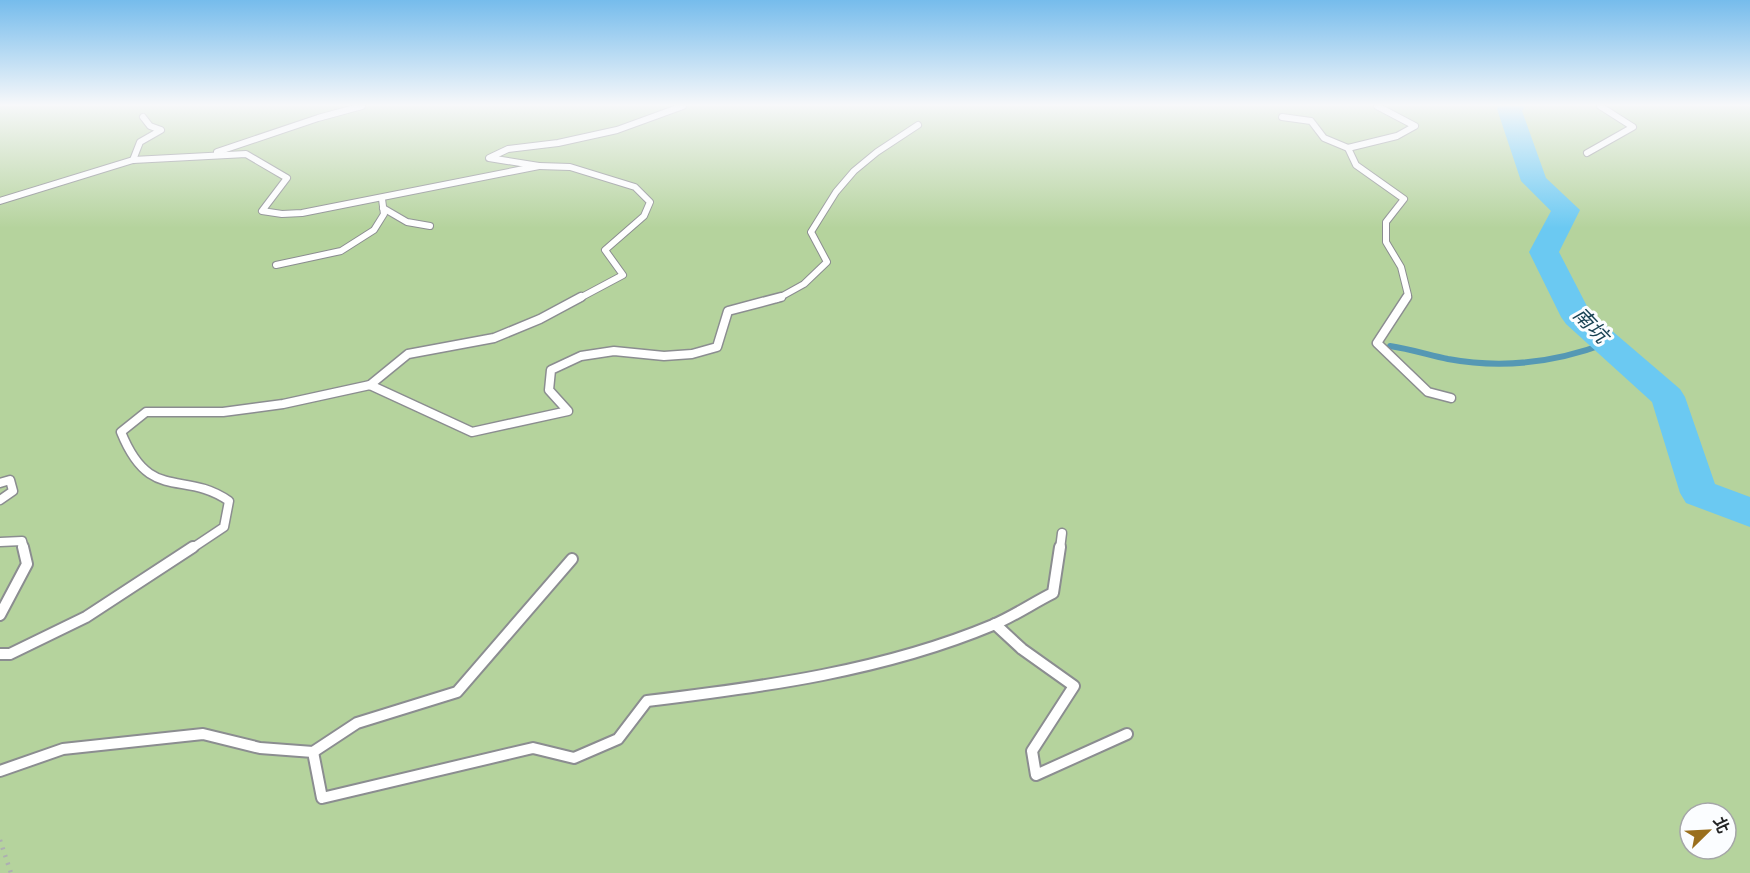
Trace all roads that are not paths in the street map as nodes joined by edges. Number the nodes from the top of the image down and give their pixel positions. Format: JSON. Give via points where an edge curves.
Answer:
{"nodes":[{"id":1,"x":138,"y":147,"type":"edge"},
{"id":2,"x":233,"y":147,"type":"edge"},
{"id":3,"x":522,"y":147,"type":"edge"},
{"id":4,"x":888,"y":147,"type":"edge"},
{"id":5,"x":1345,"y":147,"type":"edge"},
{"id":6,"x":1353,"y":147,"type":"edge"},
{"id":7,"x":1598,"y":147,"type":"edge"},
{"id":8,"x":1348,"y":148,"type":"junction"},
{"id":9,"x":1587,"y":153,"type":"dead end"},
{"id":10,"x":208,"y":155,"type":"junction"},
{"id":11,"x":133,"y":160,"type":"junction"},
{"id":12,"x":539,"y":166,"type":"junction"},
{"id":13,"x":382,"y":199,"type":"junction"},
{"id":14,"x":0,"y":201,"type":"edge"},
{"id":15,"x":383,"y":208,"type":"junction"},
{"id":16,"x":430,"y":226,"type":"dead end"},
{"id":17,"x":276,"y":265,"type":"dead end"},
{"id":18,"x":370,"y":385,"type":"junction"},
{"id":19,"x":1451,"y":398,"type":"dead end"},
{"id":20,"x":0,"y":483,"type":"edge"},
{"id":21,"x":0,"y":500,"type":"edge"},
{"id":22,"x":1062,"y":533,"type":"dead end"},
{"id":23,"x":0,"y":542,"type":"edge"},
{"id":24,"x":572,"y":559,"type":"dead end"},
{"id":25,"x":0,"y":615,"type":"edge"},
{"id":26,"x":995,"y":624,"type":"junction"},
{"id":27,"x":0,"y":654,"type":"edge"},
{"id":28,"x":1127,"y":734,"type":"dead end"},
{"id":29,"x":313,"y":752,"type":"junction"},
{"id":30,"x":0,"y":771,"type":"edge"}],
"edges":[{"from":1,"to":11,"type":"lane"},
{"from":2,"to":10,"type":"lane"},
{"from":3,"to":12,"type":"lane","via":[[497,150],[489,158]]},
{"from":4,"to":18,"type":"lane","via":[[853,172],[811,232],[827,261],[808,282],[781,299],[728,311],[717,347],[664,356],[614,351],[581,356],[551,370],[549,390],[568,411],[472,432]]},
{"from":5,"to":8,"type":"lane"},
{"from":6,"to":8,"type":"lane"},
{"from":7,"to":9,"type":"lane"},
{"from":8,"to":19,"type":"lane","via":[[1356,165],[1404,199],[1386,222],[1386,242],[1401,267],[1408,295],[1377,343],[1428,392]]},
{"from":10,"to":11,"type":"lane"},
{"from":10,"to":13,"type":"lane","via":[[246,154],[287,178],[262,212],[275,216]]},
{"from":11,"to":14,"type":"lane"},
{"from":12,"to":13,"type":"lane"},
{"from":12,"to":18,"type":"lane","via":[[570,166],[635,187],[651,202],[644,216],[605,250],[623,275],[540,319],[494,338],[408,354]]},
{"from":13,"to":15,"type":"lane"},
{"from":15,"to":16,"type":"lane","via":[[408,222]]},
{"from":15,"to":17,"type":"lane","via":[[384,214],[374,230],[341,251]]},
{"from":18,"to":27,"type":"lane","via":[[223,412],[146,412],[122,432],[129,453],[144,472],[216,491],[229,501],[224,527],[86,617],[10,654]]},
{"from":20,"to":21,"type":"lane","via":[[10,480],[13,491]]},
{"from":22,"to":26,"type":"lane","via":[[1053,593]]},
{"from":23,"to":25,"type":"lane","via":[[22,541],[27,564]]},
{"from":24,"to":29,"type":"lane","via":[[457,692],[357,723]]},
{"from":26,"to":28,"type":"lane","via":[[1074,686],[1032,751],[1036,775]]},
{"from":26,"to":29,"type":"lane","via":[[865,667],[765,687],[648,701],[618,739],[574,758],[533,748],[322,798]]},
{"from":29,"to":30,"type":"lane","via":[[260,748],[203,734],[63,749]]}]}
